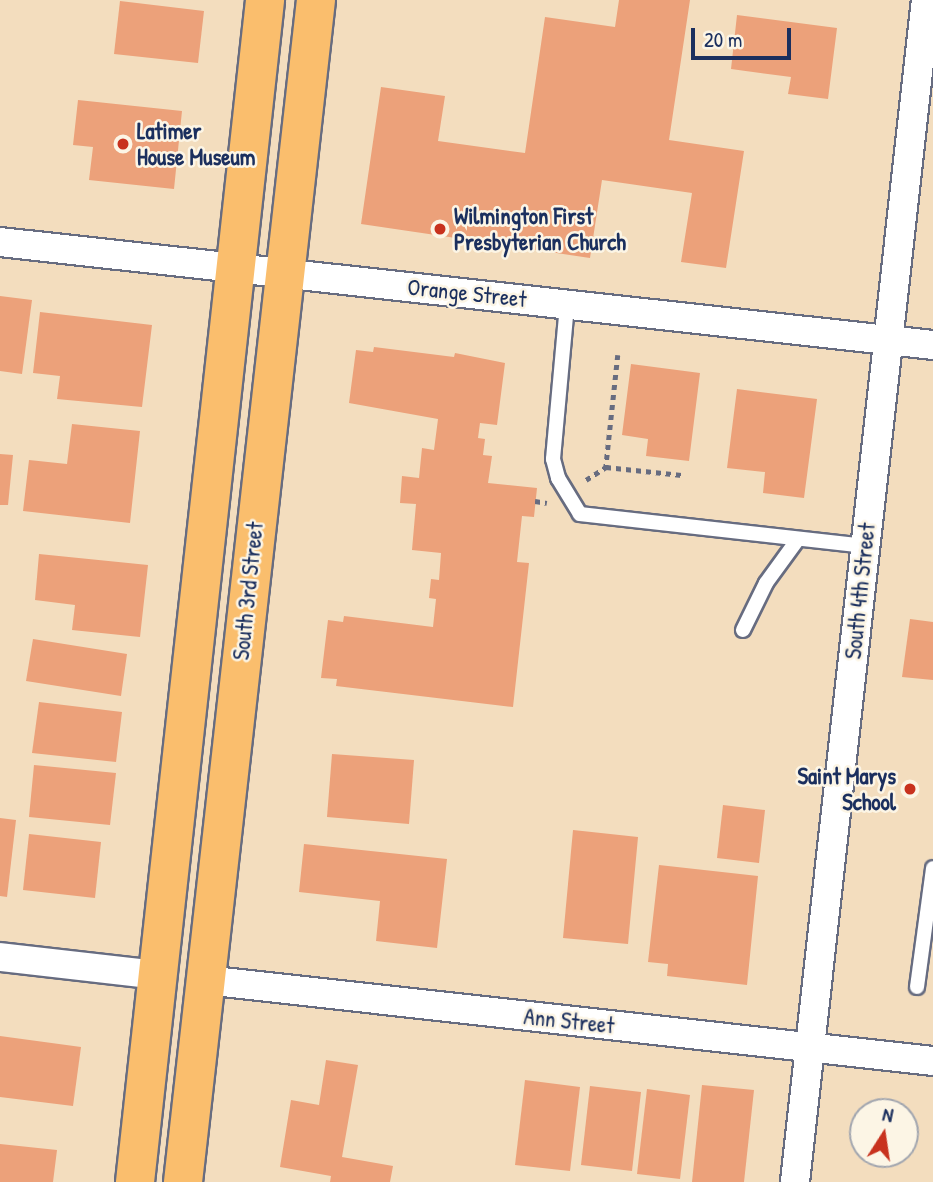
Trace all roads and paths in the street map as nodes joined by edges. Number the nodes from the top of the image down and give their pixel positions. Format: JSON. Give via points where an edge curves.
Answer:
{"nodes":[{"id":1,"x":265,"y":0,"type":"edge"},
{"id":2,"x":316,"y":0,"type":"edge"},
{"id":3,"x":926,"y":0,"type":"edge"},
{"id":4,"x":0,"y":242,"type":"edge"},
{"id":5,"x":237,"y":268,"type":"junction"},
{"id":6,"x":284,"y":273,"type":"junction"},
{"id":7,"x":567,"y":305,"type":"junction"},
{"id":8,"x":888,"y":341,"type":"junction"},
{"id":9,"x":933,"y":345,"type":"edge"},
{"id":10,"x":618,"y":355,"type":"dead end"},
{"id":11,"x":682,"y":475,"type":"dead end"},
{"id":12,"x":798,"y":539,"type":"junction"},
{"id":13,"x":865,"y":546,"type":"junction"},
{"id":14,"x":743,"y":630,"type":"dead end"},
{"id":15,"x":933,"y":867,"type":"edge"},
{"id":16,"x":0,"y":957,"type":"edge"},
{"id":17,"x":158,"y":975,"type":"junction"},
{"id":18,"x":205,"y":980,"type":"junction"},
{"id":19,"x":917,"y":987,"type":"dead end"},
{"id":20,"x":810,"y":1047,"type":"junction"},
{"id":21,"x":933,"y":1061,"type":"edge"},
{"id":22,"x":135,"y":1182,"type":"edge"},
{"id":23,"x":183,"y":1182,"type":"edge"},
{"id":24,"x":796,"y":1182,"type":"edge"}],
"edges":[{"from":1,"to":5,"type":"main road","name":"South 3rd Street"},
{"from":2,"to":6,"type":"main road","name":"South 3rd Street"},
{"from":3,"to":8,"type":"street","name":"South 4th Street"},
{"from":4,"to":5,"type":"street","name":"Orange Street"},
{"from":5,"to":6,"type":"street","name":"Orange Street"},
{"from":5,"to":17,"type":"main road","name":"South 3rd Street"},
{"from":6,"to":7,"type":"street","name":"Orange Street"},
{"from":6,"to":18,"type":"main road","name":"South 3rd Street"},
{"from":7,"to":8,"type":"street","name":"Orange Street"},
{"from":7,"to":12,"type":"lane","via":[[553,459],[558,478],[580,514]]},
{"from":8,"to":9,"type":"street","name":"Orange Street"},
{"from":8,"to":13,"type":"street","name":"South 4th Street"},
{"from":10,"to":11,"type":"path","via":[[606,467]]},
{"from":12,"to":13,"type":"lane"},
{"from":12,"to":14,"type":"lane","via":[[766,583]]},
{"from":13,"to":20,"type":"street","name":"South 4th Street"},
{"from":15,"to":19,"type":"lane"},
{"from":16,"to":17,"type":"street"},
{"from":17,"to":22,"type":"main road","name":"South 3rd Street"},
{"from":18,"to":20,"type":"street","name":"Ann Street"},
{"from":18,"to":23,"type":"main road","name":"South 3rd Street"},
{"from":20,"to":21,"type":"street","name":"Ann Street"},
{"from":20,"to":24,"type":"street","name":"South 4th Street"}]}
